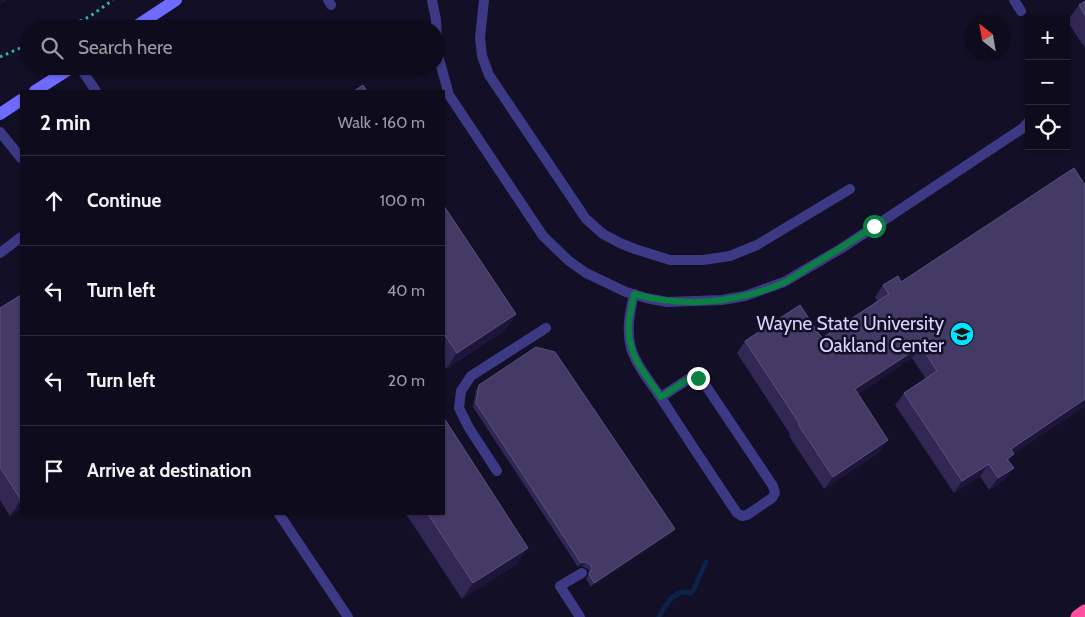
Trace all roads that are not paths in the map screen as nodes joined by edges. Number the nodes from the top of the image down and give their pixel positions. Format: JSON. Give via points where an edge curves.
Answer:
{"nodes":[{"id":1,"x":176,"y":0,"type":"edge"},
{"id":2,"x":432,"y":0,"type":"edge"},
{"id":3,"x":484,"y":0,"type":"edge"},
{"id":4,"x":1014,"y":0,"type":"edge"},
{"id":5,"x":1021,"y":11,"type":"dead end"},
{"id":6,"x":146,"y":20,"type":"edge"},
{"id":7,"x":436,"y":20,"type":"edge"},
{"id":8,"x":60,"y":75,"type":"edge"},
{"id":9,"x":85,"y":75,"type":"edge"},
{"id":10,"x":444,"y":75,"type":"edge"},
{"id":11,"x":37,"y":90,"type":"edge"},
{"id":12,"x":95,"y":90,"type":"edge"},
{"id":13,"x":20,"y":101,"type":"edge"},
{"id":14,"x":0,"y":114,"type":"edge"},
{"id":15,"x":1025,"y":126,"type":"edge"},
{"id":16,"x":0,"y":132,"type":"edge"},
{"id":17,"x":20,"y":157,"type":"edge"},
{"id":18,"x":850,"y":189,"type":"dead end"},
{"id":19,"x":20,"y":238,"type":"edge"},
{"id":20,"x":0,"y":254,"type":"edge"},
{"id":21,"x":634,"y":294,"type":"junction"},
{"id":22,"x":546,"y":328,"type":"dead end"},
{"id":23,"x":661,"y":397,"type":"junction"},
{"id":24,"x":498,"y":471,"type":"dead end"},
{"id":25,"x":280,"y":515,"type":"edge"},
{"id":26,"x":582,"y":573,"type":"dead end"},
{"id":27,"x":1085,"y":612,"type":"edge"},
{"id":28,"x":345,"y":616,"type":"edge"},
{"id":29,"x":580,"y":617,"type":"edge"},
{"id":30,"x":1078,"y":617,"type":"edge"}],
"edges":[{"from":1,"to":6,"type":"main road"},
{"from":2,"to":7,"type":"lane"},
{"from":3,"to":18,"type":"lane","via":[[480,38],[489,75],[586,218],[603,234],[620,243],[670,260],[730,256],[757,245]]},
{"from":4,"to":5,"type":"lane"},
{"from":8,"to":11,"type":"main road"},
{"from":9,"to":12,"type":"lane"},
{"from":10,"to":21,"type":"lane","via":[[449,95],[543,236],[569,262]]},
{"from":13,"to":14,"type":"main road"},
{"from":15,"to":21,"type":"lane","via":[[842,248],[784,282],[745,296],[722,300],[667,302]]},
{"from":16,"to":17,"type":"lane"},
{"from":19,"to":20,"type":"lane"},
{"from":21,"to":23,"type":"lane","via":[[628,334],[639,364]]},
{"from":22,"to":24,"type":"lane","via":[[471,376],[461,391],[459,408]]},
{"from":23,"to":23,"type":"lane","via":[[737,514],[747,515],[772,498],[775,493],[773,486],[704,383],[693,376]]},
{"from":25,"to":28,"type":"lane"},
{"from":26,"to":29,"type":"lane","via":[[560,586]]},
{"from":27,"to":30,"type":"highway"}]}
